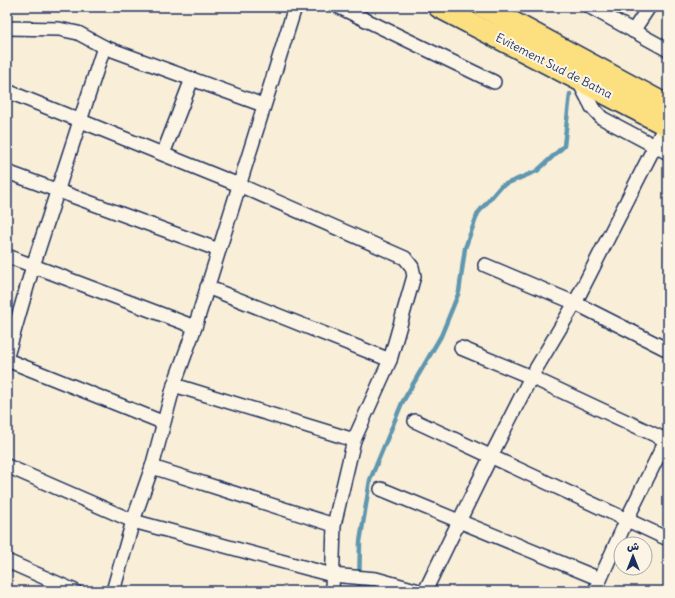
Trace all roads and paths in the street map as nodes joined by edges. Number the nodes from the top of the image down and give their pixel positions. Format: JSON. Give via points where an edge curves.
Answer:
{"nodes":[{"id":1,"x":294,"y":7,"type":"edge"},
{"id":2,"x":340,"y":7,"type":"edge"},
{"id":3,"x":439,"y":7,"type":"edge"},
{"id":4,"x":484,"y":7,"type":"edge"},
{"id":5,"x":590,"y":7,"type":"edge"},
{"id":6,"x":648,"y":7,"type":"edge"},
{"id":7,"x":7,"y":28,"type":"edge"},
{"id":8,"x":633,"y":31,"type":"junction"},
{"id":9,"x":104,"y":47,"type":"junction"},
{"id":10,"x":668,"y":50,"type":"edge"},
{"id":11,"x":578,"y":79,"type":"junction"},
{"id":12,"x":192,"y":80,"type":"junction"},
{"id":13,"x":494,"y":82,"type":"dead end"},
{"id":14,"x":7,"y":91,"type":"edge"},
{"id":15,"x":263,"y":105,"type":"junction"},
{"id":16,"x":80,"y":119,"type":"junction"},
{"id":17,"x":667,"y":119,"type":"edge"},
{"id":18,"x":654,"y":145,"type":"junction"},
{"id":19,"x":668,"y":153,"type":"edge"},
{"id":20,"x":163,"y":154,"type":"junction"},
{"id":21,"x":7,"y":172,"type":"edge"},
{"id":22,"x":239,"y":185,"type":"junction"},
{"id":23,"x":56,"y":191,"type":"junction"},
{"id":24,"x":219,"y":250,"type":"junction"},
{"id":25,"x":7,"y":256,"type":"edge"},
{"id":26,"x":485,"y":264,"type":"dead end"},
{"id":27,"x":33,"y":266,"type":"junction"},
{"id":28,"x":207,"y":287,"type":"junction"},
{"id":29,"x":575,"y":303,"type":"junction"},
{"id":30,"x":195,"y":327,"type":"junction"},
{"id":31,"x":461,"y":348,"type":"dead end"},
{"id":32,"x":668,"y":350,"type":"edge"},
{"id":33,"x":7,"y":356,"type":"edge"},
{"id":34,"x":7,"y":360,"type":"edge"},
{"id":35,"x":390,"y":360,"type":"junction"},
{"id":36,"x":531,"y":377,"type":"junction"},
{"id":37,"x":174,"y":385,"type":"junction"},
{"id":38,"x":415,"y":421,"type":"dead end"},
{"id":39,"x":162,"y":422,"type":"junction"},
{"id":40,"x":667,"y":439,"type":"edge"},
{"id":41,"x":354,"y":440,"type":"junction"},
{"id":42,"x":490,"y":456,"type":"junction"},
{"id":43,"x":7,"y":466,"type":"edge"},
{"id":44,"x":152,"y":467,"type":"junction"},
{"id":45,"x":381,"y":489,"type":"dead end"},
{"id":46,"x":627,"y":519,"type":"junction"},
{"id":47,"x":133,"y":521,"type":"junction"},
{"id":48,"x":459,"y":521,"type":"junction"},
{"id":49,"x":334,"y":525,"type":"junction"},
{"id":50,"x":668,"y":539,"type":"edge"},
{"id":51,"x":7,"y":561,"type":"edge"},
{"id":52,"x":332,"y":575,"type":"junction"},
{"id":53,"x":597,"y":585,"type":"edge"},
{"id":54,"x":75,"y":591,"type":"edge"},
{"id":55,"x":113,"y":591,"type":"edge"},
{"id":56,"x":332,"y":591,"type":"edge"},
{"id":57,"x":418,"y":591,"type":"edge"},
{"id":58,"x":425,"y":591,"type":"edge"}],
"edges":[{"from":1,"to":15,"type":"street"},
{"from":2,"to":13,"type":"street"},
{"from":3,"to":11,"type":"highway","name":"Evitement Sud de Batna"},
{"from":4,"to":17,"type":"highway","name":"Evitement Sud de Batna"},
{"from":5,"to":8,"type":"street"},
{"from":6,"to":8,"type":"street"},
{"from":7,"to":9,"type":"street","via":[[68,31],[78,33]]},
{"from":8,"to":10,"type":"street"},
{"from":9,"to":12,"type":"street"},
{"from":9,"to":16,"type":"street"},
{"from":11,"to":17,"type":"highway","name":"Evitement Sud de Batna"},
{"from":11,"to":18,"type":"street","via":[[592,107],[602,118]]},
{"from":12,"to":15,"type":"street"},
{"from":12,"to":20,"type":"street"},
{"from":14,"to":16,"type":"street"},
{"from":15,"to":22,"type":"street"},
{"from":16,"to":20,"type":"street"},
{"from":16,"to":23,"type":"street"},
{"from":17,"to":18,"type":"street"},
{"from":18,"to":19,"type":"street"},
{"from":18,"to":29,"type":"street"},
{"from":20,"to":22,"type":"street"},
{"from":21,"to":23,"type":"street"},
{"from":22,"to":24,"type":"street"},
{"from":22,"to":35,"type":"street","via":[[405,258],[410,263],[414,276]]},
{"from":23,"to":24,"type":"street"},
{"from":23,"to":27,"type":"street"},
{"from":24,"to":28,"type":"street"},
{"from":25,"to":27,"type":"street"},
{"from":26,"to":29,"type":"street"},
{"from":27,"to":30,"type":"street"},
{"from":27,"to":33,"type":"street"},
{"from":28,"to":30,"type":"street"},
{"from":28,"to":35,"type":"street"},
{"from":29,"to":32,"type":"street"},
{"from":29,"to":36,"type":"street"},
{"from":30,"to":37,"type":"street"},
{"from":31,"to":36,"type":"street"},
{"from":34,"to":39,"type":"street"},
{"from":35,"to":41,"type":"street"},
{"from":36,"to":40,"type":"street"},
{"from":36,"to":42,"type":"street"},
{"from":37,"to":39,"type":"street"},
{"from":37,"to":41,"type":"street"},
{"from":38,"to":42,"type":"street"},
{"from":39,"to":44,"type":"street"},
{"from":40,"to":46,"type":"street"},
{"from":41,"to":49,"type":"street"},
{"from":42,"to":46,"type":"street"},
{"from":42,"to":48,"type":"street"},
{"from":43,"to":47,"type":"street"},
{"from":44,"to":47,"type":"street"},
{"from":44,"to":49,"type":"street"},
{"from":45,"to":48,"type":"street"},
{"from":46,"to":50,"type":"street"},
{"from":46,"to":53,"type":"street"},
{"from":47,"to":52,"type":"street"},
{"from":47,"to":55,"type":"street"},
{"from":48,"to":53,"type":"street"},
{"from":48,"to":58,"type":"street"},
{"from":49,"to":52,"type":"street"},
{"from":51,"to":54,"type":"street"},
{"from":52,"to":56,"type":"street"},
{"from":52,"to":57,"type":"street","via":[[376,579]]}]}
